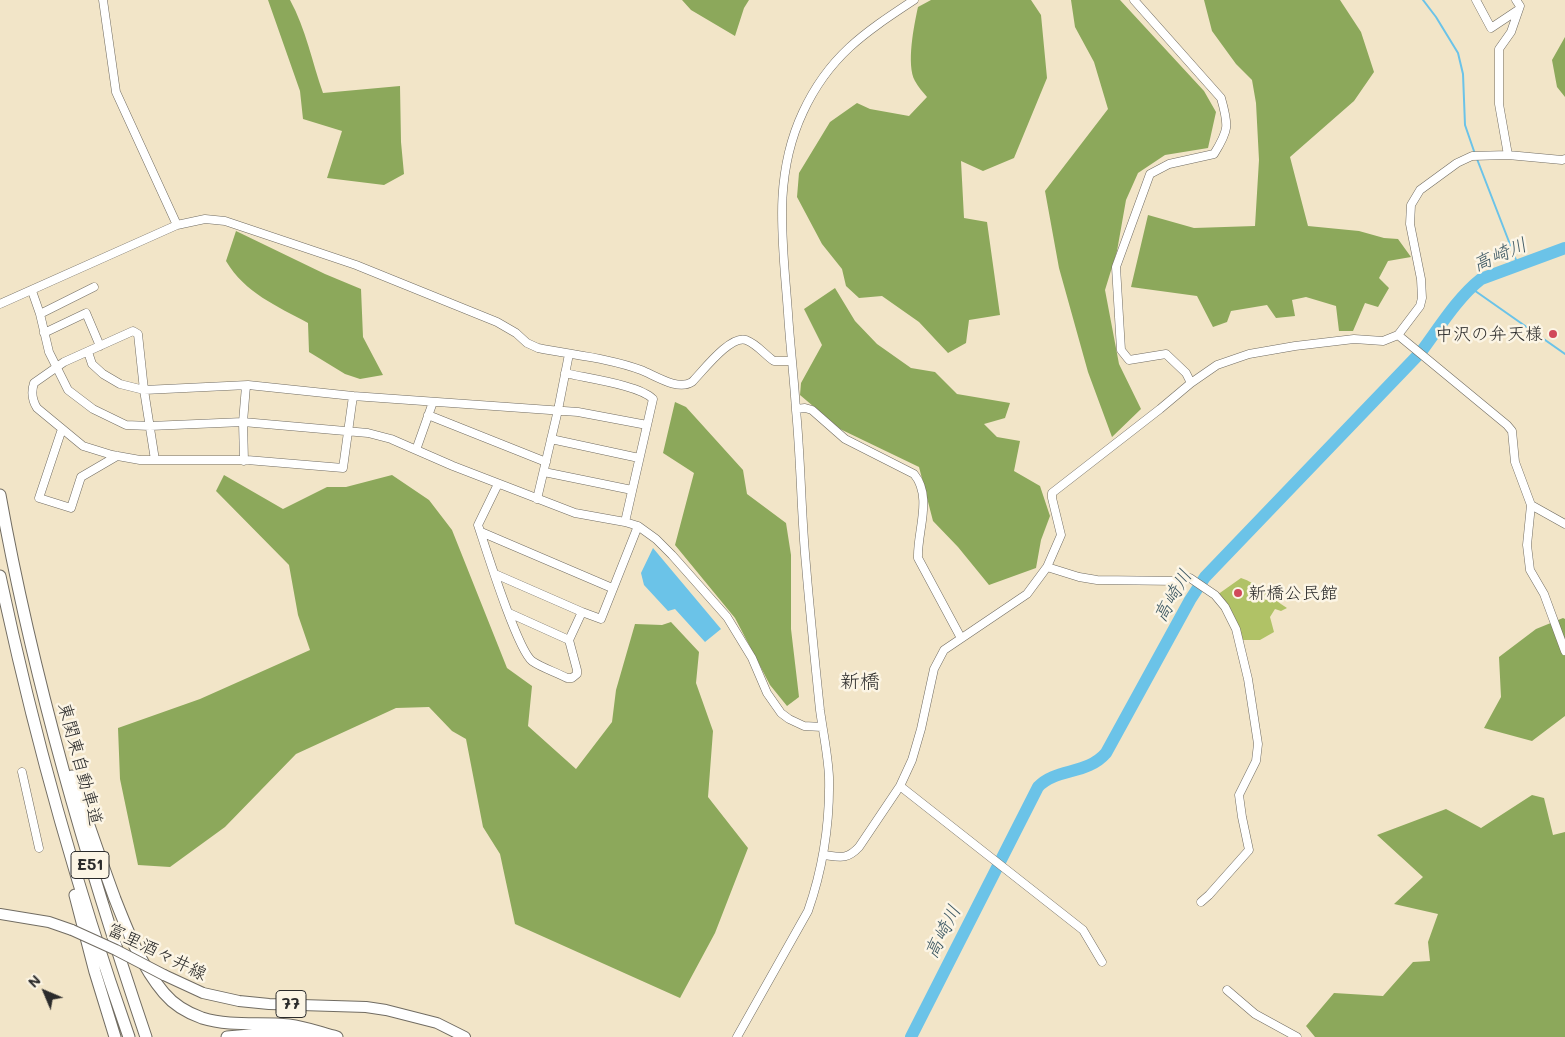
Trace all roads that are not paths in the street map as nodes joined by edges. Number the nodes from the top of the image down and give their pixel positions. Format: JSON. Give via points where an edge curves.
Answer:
{"nodes":[{"id":1,"x":103,"y":0,"type":"edge"},
{"id":2,"x":914,"y":0,"type":"edge"},
{"id":3,"x":1134,"y":0,"type":"edge"},
{"id":4,"x":1476,"y":0,"type":"edge"},
{"id":5,"x":1516,"y":0,"type":"edge"},
{"id":6,"x":1518,"y":10,"type":"junction"},
{"id":7,"x":1508,"y":155,"type":"junction"},
{"id":8,"x":1565,"y":159,"type":"edge"},
{"id":9,"x":177,"y":225,"type":"junction"},
{"id":10,"x":94,"y":287,"type":"dead end"},
{"id":11,"x":32,"y":291,"type":"junction"},
{"id":12,"x":0,"y":304,"type":"edge"},
{"id":13,"x":40,"y":314,"type":"junction"},
{"id":14,"x":44,"y":333,"type":"junction"},
{"id":15,"x":1398,"y":335,"type":"junction"},
{"id":16,"x":100,"y":346,"type":"junction"},
{"id":17,"x":88,"y":352,"type":"junction"},
{"id":18,"x":569,"y":354,"type":"junction"},
{"id":19,"x":791,"y":361,"type":"junction"},
{"id":20,"x":56,"y":367,"type":"junction"},
{"id":21,"x":565,"y":373,"type":"junction"},
{"id":22,"x":1191,"y":383,"type":"junction"},
{"id":23,"x":246,"y":386,"type":"junction"},
{"id":24,"x":144,"y":390,"type":"junction"},
{"id":25,"x":353,"y":396,"type":"junction"},
{"id":26,"x":433,"y":402,"type":"junction"},
{"id":27,"x":796,"y":409,"type":"junction"},
{"id":28,"x":558,"y":410,"type":"junction"},
{"id":29,"x":428,"y":415,"type":"junction"},
{"id":30,"x":243,"y":422,"type":"junction"},
{"id":31,"x":647,"y":425,"type":"junction"},
{"id":32,"x":150,"y":426,"type":"junction"},
{"id":33,"x":62,"y":429,"type":"junction"},
{"id":34,"x":348,"y":430,"type":"junction"},
{"id":35,"x":551,"y":440,"type":"junction"},
{"id":36,"x":416,"y":450,"type":"junction"},
{"id":37,"x":117,"y":456,"type":"junction"},
{"id":38,"x":639,"y":458,"type":"junction"},
{"id":39,"x":155,"y":460,"type":"junction"},
{"id":40,"x":244,"y":460,"type":"junction"},
{"id":41,"x":546,"y":462,"type":"junction"},
{"id":42,"x":544,"y":472,"type":"junction"},
{"id":43,"x":498,"y":484,"type":"junction"},
{"id":44,"x":632,"y":490,"type":"junction"},
{"id":45,"x":0,"y":495,"type":"edge"},
{"id":46,"x":537,"y":499,"type":"junction"},
{"id":47,"x":1531,"y":505,"type":"junction"},
{"id":48,"x":625,"y":522,"type":"junction"},
{"id":49,"x":1565,"y":524,"type":"edge"},
{"id":50,"x":638,"y":526,"type":"junction"},
{"id":51,"x":481,"y":532,"type":"junction"},
{"id":52,"x":1046,"y":566,"type":"junction"},
{"id":53,"x":495,"y":574,"type":"junction"},
{"id":54,"x":0,"y":576,"type":"edge"},
{"id":55,"x":612,"y":588,"type":"junction"},
{"id":56,"x":582,"y":612,"type":"junction"},
{"id":57,"x":509,"y":613,"type":"junction"},
{"id":58,"x":961,"y":638,"type":"junction"},
{"id":59,"x":569,"y":640,"type":"junction"},
{"id":60,"x":1565,"y":651,"type":"edge"},
{"id":61,"x":42,"y":690,"type":"junction"},
{"id":62,"x":822,"y":727,"type":"junction"},
{"id":63,"x":22,"y":772,"type":"dead end"},
{"id":64,"x":900,"y":786,"type":"junction"},
{"id":65,"x":58,"y":810,"type":"junction"},
{"id":66,"x":39,"y":848,"type":"dead end"},
{"id":67,"x":824,"y":855,"type":"junction"},
{"id":68,"x":1201,"y":902,"type":"dead end"},
{"id":69,"x":0,"y":914,"type":"edge"},
{"id":70,"x":1102,"y":962,"type":"dead end"},
{"id":71,"x":1227,"y":990,"type":"dead end"},
{"id":72,"x":421,"y":1019,"type":"junction"},
{"id":73,"x":322,"y":1033,"type":"junction"},
{"id":74,"x":115,"y":1037,"type":"edge"},
{"id":75,"x":129,"y":1037,"type":"edge"},
{"id":76,"x":146,"y":1037,"type":"edge"},
{"id":77,"x":227,"y":1037,"type":"edge"},
{"id":78,"x":337,"y":1037,"type":"edge"},
{"id":79,"x":455,"y":1037,"type":"edge"},
{"id":80,"x":465,"y":1037,"type":"edge"},
{"id":81,"x":737,"y":1037,"type":"edge"},
{"id":82,"x":1297,"y":1037,"type":"edge"}],
"edges":[{"from":1,"to":9,"type":"street","via":[[116,92]]},
{"from":2,"to":19,"type":"street","via":[[864,34],[840,56],[802,113],[787,155],[781,211]]},
{"from":3,"to":22,"type":"street","via":[[1221,98],[1227,119],[1224,137],[1214,154],[1170,164],[1150,174],[1116,267],[1121,350],[1129,360],[1166,354],[1186,373]]},
{"from":4,"to":6,"type":"street","via":[[1491,28]]},
{"from":5,"to":6,"type":"street","via":[[1520,6]]},
{"from":6,"to":7,"type":"street","via":[[1511,32],[1499,49],[1499,104]]},
{"from":7,"to":8,"type":"street"},
{"from":7,"to":15,"type":"street","via":[[1472,156],[1457,163],[1416,195],[1411,205],[1410,224],[1422,298],[1420,306]]},
{"from":9,"to":11,"type":"street"},
{"from":9,"to":18,"type":"street","via":[[206,219],[225,221],[274,236],[497,322],[532,346]]},
{"from":10,"to":13,"type":"street"},
{"from":11,"to":12,"type":"street"},
{"from":11,"to":13,"type":"street"},
{"from":13,"to":14,"type":"street"},
{"from":14,"to":16,"type":"street","via":[[86,313]]},
{"from":14,"to":20,"type":"street"},
{"from":15,"to":22,"type":"street","via":[[1384,341],[1354,339],[1249,354],[1217,365]]},
{"from":15,"to":47,"type":"street","via":[[1512,431],[1515,462]]},
{"from":16,"to":17,"type":"street"},
{"from":16,"to":24,"type":"street","via":[[133,331],[138,334]]},
{"from":17,"to":20,"type":"street"},
{"from":17,"to":24,"type":"street","via":[[92,364],[103,374],[120,384]]},
{"from":18,"to":19,"type":"street","via":[[627,366],[684,385],[692,382],[722,350],[740,340],[753,344],[774,361]]},
{"from":18,"to":21,"type":"street"},
{"from":19,"to":27,"type":"street"},
{"from":20,"to":32,"type":"street","via":[[68,390],[93,409],[126,425]]},
{"from":20,"to":33,"type":"street","via":[[34,383],[33,402]]},
{"from":21,"to":28,"type":"street"},
{"from":21,"to":31,"type":"street","via":[[624,386],[648,395],[652,399]]},
{"from":22,"to":52,"type":"street","via":[[1052,493],[1061,535]]},
{"from":23,"to":24,"type":"street"},
{"from":23,"to":25,"type":"street"},
{"from":23,"to":30,"type":"street"},
{"from":24,"to":32,"type":"street"},
{"from":25,"to":26,"type":"street"},
{"from":25,"to":34,"type":"street"},
{"from":26,"to":28,"type":"street"},
{"from":26,"to":29,"type":"street"},
{"from":27,"to":58,"type":"street","via":[[812,410],[845,439],[914,474],[920,481],[924,510],[917,545],[918,558]]},
{"from":27,"to":62,"type":"street","via":[[806,564]]},
{"from":28,"to":31,"type":"street"},
{"from":28,"to":35,"type":"street"},
{"from":29,"to":36,"type":"street"},
{"from":29,"to":41,"type":"street"},
{"from":30,"to":32,"type":"street"},
{"from":30,"to":34,"type":"street"},
{"from":30,"to":40,"type":"street"},
{"from":31,"to":38,"type":"street"},
{"from":32,"to":39,"type":"street"},
{"from":33,"to":37,"type":"street","via":[[83,446]]},
{"from":33,"to":37,"type":"street","via":[[39,498],[71,508],[82,477]]},
{"from":34,"to":36,"type":"street","via":[[391,439]]},
{"from":34,"to":40,"type":"street","via":[[344,468]]},
{"from":35,"to":38,"type":"street"},
{"from":35,"to":41,"type":"street"},
{"from":36,"to":43,"type":"street"},
{"from":37,"to":39,"type":"street"},
{"from":38,"to":44,"type":"street"},
{"from":39,"to":40,"type":"street"},
{"from":41,"to":42,"type":"street"},
{"from":42,"to":44,"type":"street"},
{"from":42,"to":46,"type":"street"},
{"from":43,"to":46,"type":"street"},
{"from":43,"to":51,"type":"street","via":[[478,525]]},
{"from":44,"to":48,"type":"street"},
{"from":45,"to":61,"type":"highway","name":"東関東自動車道","number":"E51"},
{"from":46,"to":48,"type":"street","via":[[575,513]]},
{"from":47,"to":49,"type":"street"},
{"from":47,"to":60,"type":"street","via":[[1527,545],[1530,570],[1544,594]]},
{"from":48,"to":50,"type":"street"},
{"from":50,"to":55,"type":"street"},
{"from":50,"to":62,"type":"street","via":[[667,550],[727,618],[781,712],[804,726]]},
{"from":51,"to":53,"type":"street"},
{"from":51,"to":55,"type":"street"},
{"from":52,"to":58,"type":"street","via":[[1027,594]]},
{"from":52,"to":68,"type":"street","via":[[1097,580],[1179,581],[1190,578],[1215,595],[1236,629],[1258,744],[1256,760],[1239,795],[1249,850]]},
{"from":53,"to":56,"type":"street"},
{"from":53,"to":57,"type":"street"},
{"from":54,"to":65,"type":"highway","name":"東関東自動車道","number":"E51"},
{"from":55,"to":56,"type":"street","via":[[601,619]]},
{"from":56,"to":59,"type":"street"},
{"from":57,"to":59,"type":"street"},
{"from":57,"to":59,"type":"street","via":[[525,653],[532,661],[572,678],[577,670]]},
{"from":58,"to":64,"type":"street","via":[[944,650],[934,668],[921,729]]},
{"from":61,"to":73,"type":"highway","via":[[123,919],[136,949],[165,994],[187,1012],[203,1018],[238,1024],[291,1025]]},
{"from":61,"to":76,"type":"highway","name":"東関東自動車道","number":"E51","via":[[88,858]]},
{"from":62,"to":67,"type":"street","via":[[829,779]]},
{"from":63,"to":66,"type":"street"},
{"from":64,"to":67,"type":"street","via":[[851,855]]},
{"from":64,"to":70,"type":"street","via":[[1083,930]]},
{"from":65,"to":74,"type":"highway","via":[[70,876]]},
{"from":65,"to":75,"type":"highway","name":"東関東自動車道","number":"E51"},
{"from":67,"to":81,"type":"street","via":[[808,911]]},
{"from":69,"to":72,"type":"main road","name":"富里酒々井線","number":"77","bridge":true,"via":[[49,922],[72,930],[203,993],[269,1004],[366,1007]]},
{"from":71,"to":82,"type":"street","via":[[1255,1014]]},
{"from":72,"to":79,"type":"main road","name":"富里酒々井線","number":"77"},
{"from":72,"to":80,"type":"main road","name":"富里酒々井線","number":"77"},
{"from":73,"to":77,"type":"highway"},
{"from":73,"to":78,"type":"highway"}]}
